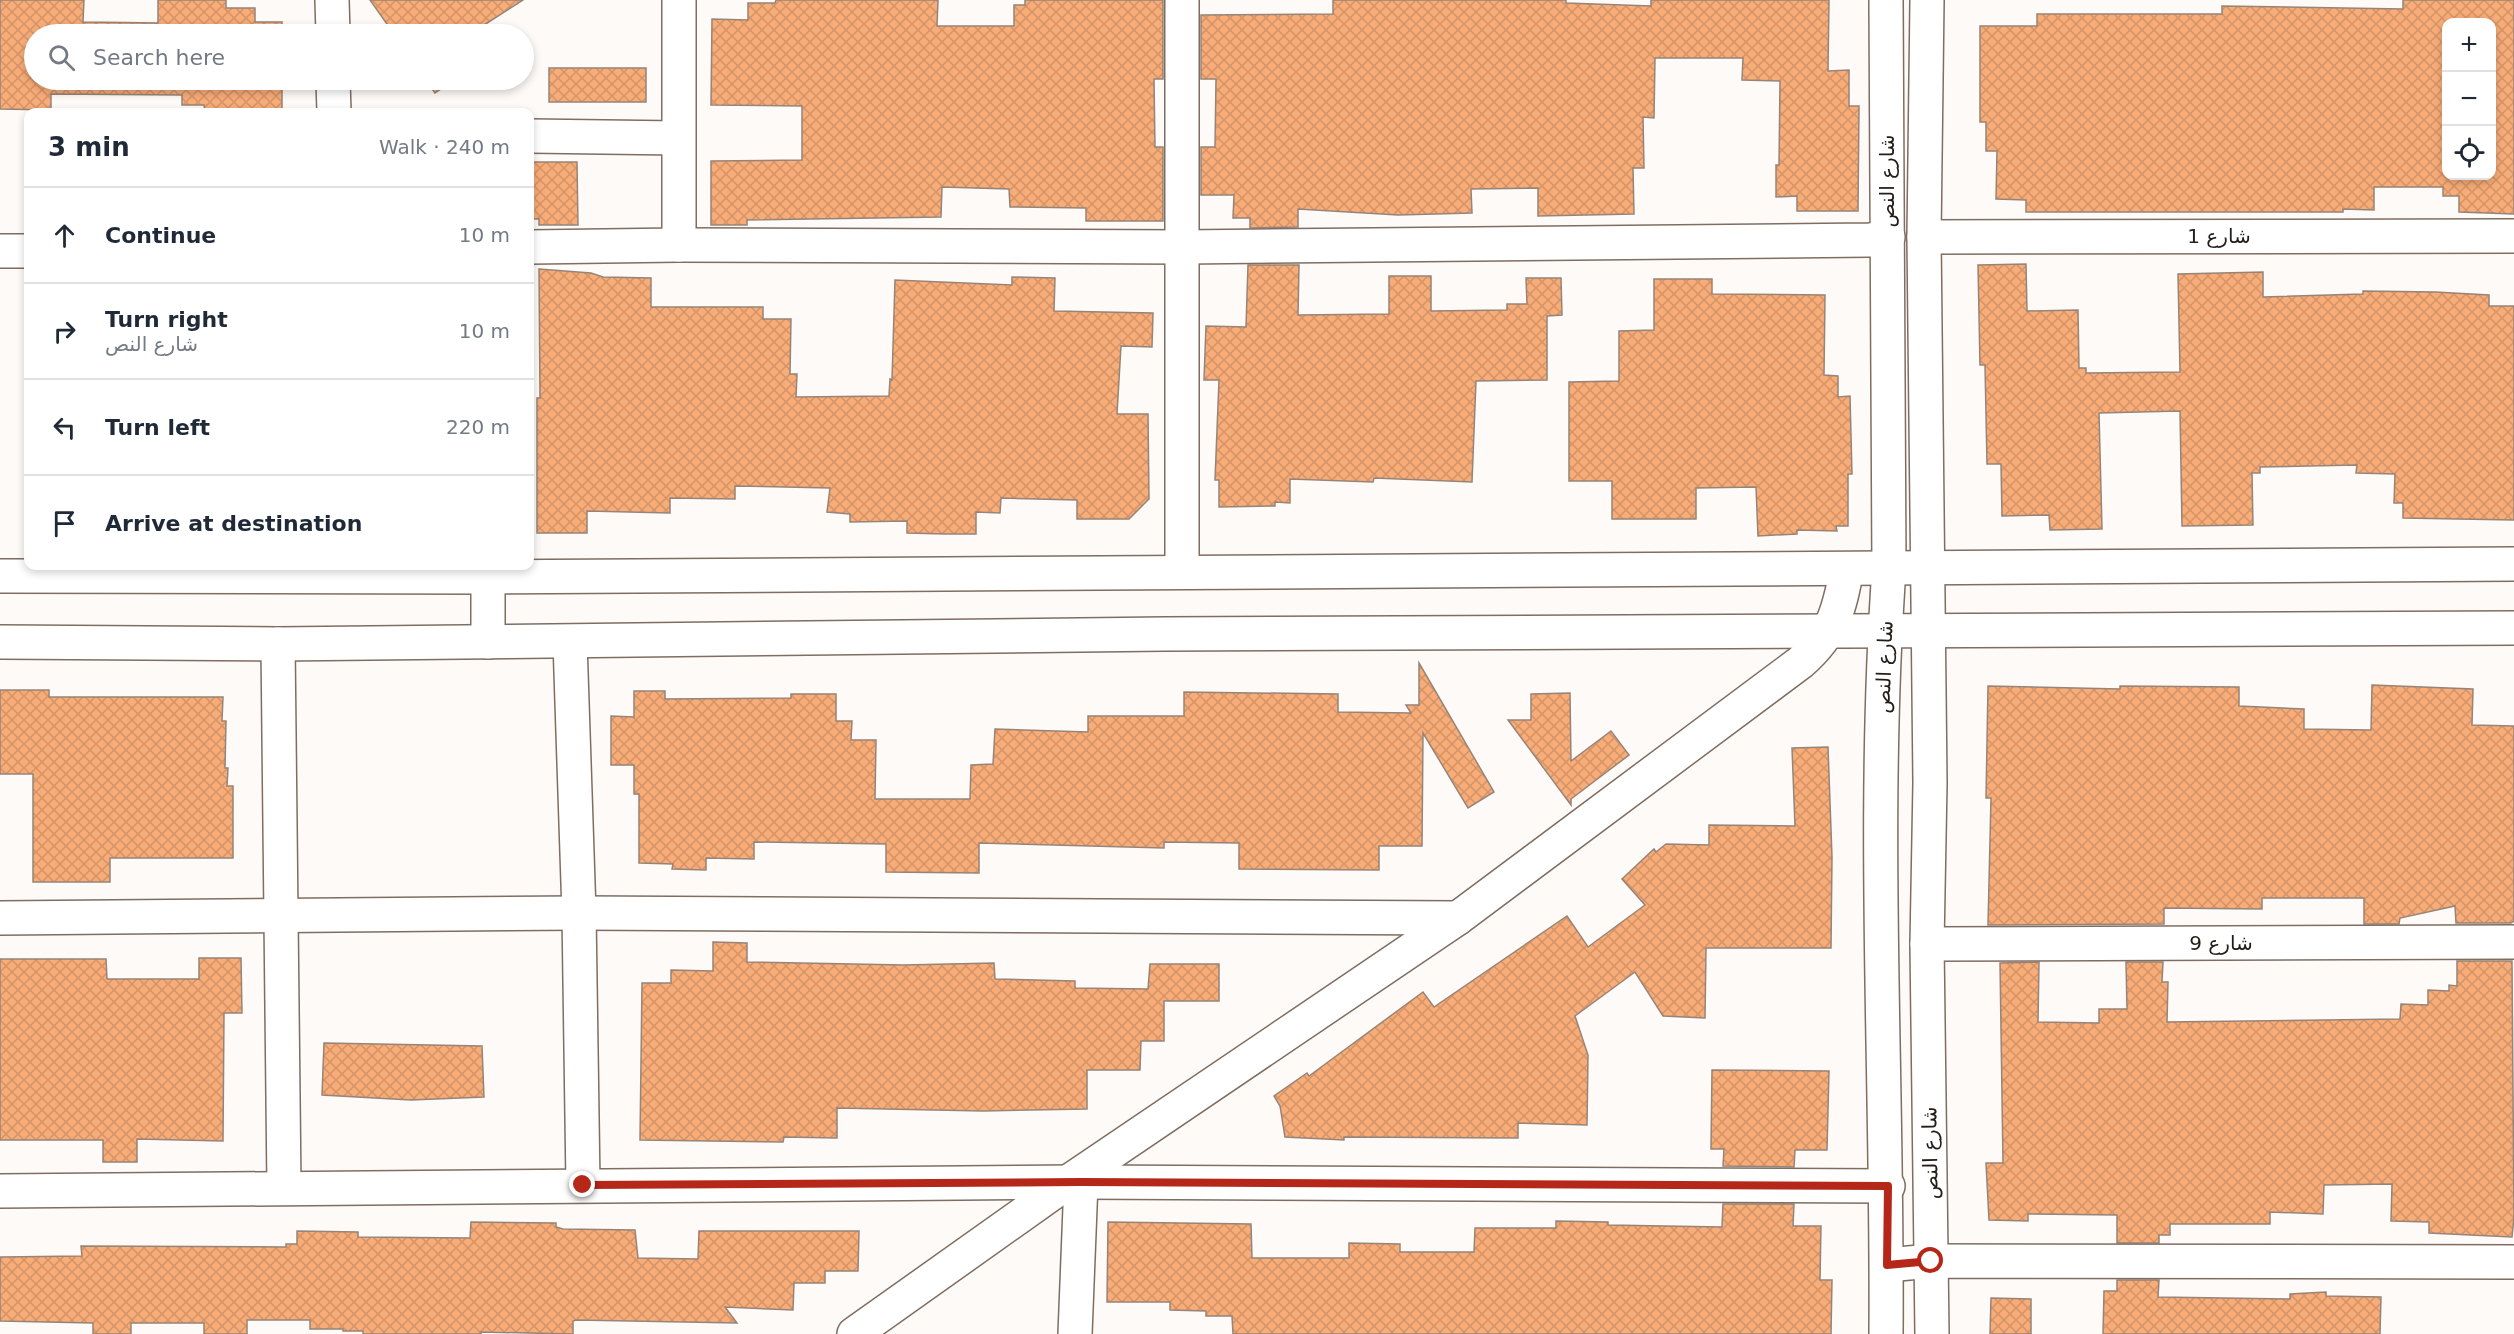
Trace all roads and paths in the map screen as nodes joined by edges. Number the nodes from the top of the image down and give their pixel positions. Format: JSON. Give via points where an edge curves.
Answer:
{"nodes":[{"id":1,"x":332,"y":0,"type":"edge"},
{"id":2,"x":679,"y":0,"type":"edge"},
{"id":3,"x":1182,"y":0,"type":"edge"},
{"id":4,"x":1886,"y":0,"type":"edge"},
{"id":5,"x":1927,"y":0,"type":"edge"},
{"id":6,"x":333,"y":24,"type":"edge"},
{"id":7,"x":333,"y":90,"type":"edge"},
{"id":8,"x":334,"y":108,"type":"edge"},
{"id":9,"x":534,"y":136,"type":"edge"},
{"id":10,"x":678,"y":138,"type":"junction"},
{"id":11,"x":2514,"y":236,"type":"edge"},
{"id":12,"x":1888,"y":237,"type":"junction"},
{"id":13,"x":1924,"y":237,"type":"junction"},
{"id":14,"x":679,"y":244,"type":"junction"},
{"id":15,"x":534,"y":247,"type":"edge"},
{"id":16,"x":1184,"y":248,"type":"junction"},
{"id":17,"x":0,"y":251,"type":"edge"},
{"id":18,"x":24,"y":251,"type":"edge"},
{"id":19,"x":2514,"y":564,"type":"edge"},
{"id":20,"x":1847,"y":569,"type":"junction"},
{"id":21,"x":1929,"y":569,"type":"junction"},
{"id":22,"x":1889,"y":570,"type":"junction"},
{"id":23,"x":488,"y":571,"type":"edge"},
{"id":24,"x":1182,"y":572,"type":"junction"},
{"id":25,"x":0,"y":576,"type":"edge"},
{"id":26,"x":2514,"y":628,"type":"edge"},
{"id":27,"x":1885,"y":630,"type":"junction"},
{"id":28,"x":1829,"y":632,"type":"junction"},
{"id":29,"x":1929,"y":632,"type":"junction"},
{"id":30,"x":0,"y":642,"type":"edge"},
{"id":31,"x":488,"y":642,"type":"junction"},
{"id":32,"x":570,"y":642,"type":"junction"},
{"id":33,"x":278,"y":644,"type":"junction"},
{"id":34,"x":579,"y":914,"type":"junction"},
{"id":35,"x":279,"y":915,"type":"junction"},
{"id":36,"x":0,"y":918,"type":"edge"},
{"id":37,"x":1458,"y":918,"type":"junction"},
{"id":38,"x":2514,"y":942,"type":"edge"},
{"id":39,"x":1927,"y":944,"type":"junction"},
{"id":40,"x":1075,"y":1182,"type":"junction"},
{"id":41,"x":583,"y":1185,"type":"junction"},
{"id":42,"x":1888,"y":1186,"type":"junction"},
{"id":43,"x":284,"y":1188,"type":"junction"},
{"id":44,"x":0,"y":1191,"type":"edge"},
{"id":45,"x":1931,"y":1261,"type":"junction"},
{"id":46,"x":2514,"y":1262,"type":"edge"},
{"id":47,"x":1887,"y":1265,"type":"junction"},
{"id":48,"x":854,"y":1334,"type":"edge"},
{"id":49,"x":1075,"y":1334,"type":"edge"},
{"id":50,"x":1886,"y":1334,"type":"edge"},
{"id":51,"x":1932,"y":1334,"type":"edge"}],
"edges":[{"from":1,"to":6,"type":"street"},
{"from":2,"to":10,"type":"street"},
{"from":3,"to":16,"type":"street"},
{"from":4,"to":12,"type":"street","name":"شارع النص"},
{"from":5,"to":13,"type":"street","name":"شارع النص"},
{"from":7,"to":8,"type":"street"},
{"from":9,"to":10,"type":"street"},
{"from":10,"to":14,"type":"street"},
{"from":11,"to":13,"type":"street","name":"شارع 1"},
{"from":12,"to":16,"type":"street"},
{"from":12,"to":22,"type":"street","name":"شارع النص"},
{"from":13,"to":21,"type":"street","name":"شارع النص"},
{"from":14,"to":15,"type":"street"},
{"from":14,"to":16,"type":"street"},
{"from":16,"to":24,"type":"street"},
{"from":17,"to":18,"type":"street"},
{"from":19,"to":21,"type":"street"},
{"from":20,"to":22,"type":"street"},
{"from":20,"to":24,"type":"street"},
{"from":20,"to":28,"type":"street","via":[[1836,620]]},
{"from":21,"to":22,"type":"street"},
{"from":21,"to":29,"type":"street","name":"شارع النص"},
{"from":22,"to":27,"type":"street","name":"شارع النص"},
{"from":23,"to":24,"type":"street"},
{"from":23,"to":25,"type":"street"},
{"from":23,"to":31,"type":"street"},
{"from":26,"to":29,"type":"street"},
{"from":27,"to":28,"type":"street"},
{"from":27,"to":29,"type":"street"},
{"from":27,"to":42,"type":"street","name":"شارع النص","via":[[1881,815]]},
{"from":28,"to":32,"type":"street","via":[[1165,634]]},
{"from":28,"to":37,"type":"street","via":[[1801,662]]},
{"from":29,"to":39,"type":"street","name":"شارع النص"},
{"from":30,"to":33,"type":"street"},
{"from":31,"to":32,"type":"street"},
{"from":31,"to":33,"type":"street"},
{"from":32,"to":34,"type":"street"},
{"from":33,"to":35,"type":"street"},
{"from":34,"to":35,"type":"street"},
{"from":34,"to":37,"type":"street"},
{"from":34,"to":41,"type":"street"},
{"from":35,"to":36,"type":"street"},
{"from":35,"to":43,"type":"street"},
{"from":37,"to":40,"type":"street"},
{"from":38,"to":39,"type":"street","name":"شارع 9"},
{"from":39,"to":45,"type":"street","name":"شارع النص"},
{"from":40,"to":41,"type":"street"},
{"from":40,"to":42,"type":"street"},
{"from":40,"to":48,"type":"street"},
{"from":40,"to":49,"type":"street"},
{"from":41,"to":43,"type":"street"},
{"from":42,"to":47,"type":"street","name":"شارع النص"},
{"from":43,"to":44,"type":"street"},
{"from":45,"to":46,"type":"street"},
{"from":45,"to":47,"type":"street"},
{"from":45,"to":51,"type":"street","name":"شارع النص"},
{"from":47,"to":50,"type":"street","name":"شارع النص"}]}
